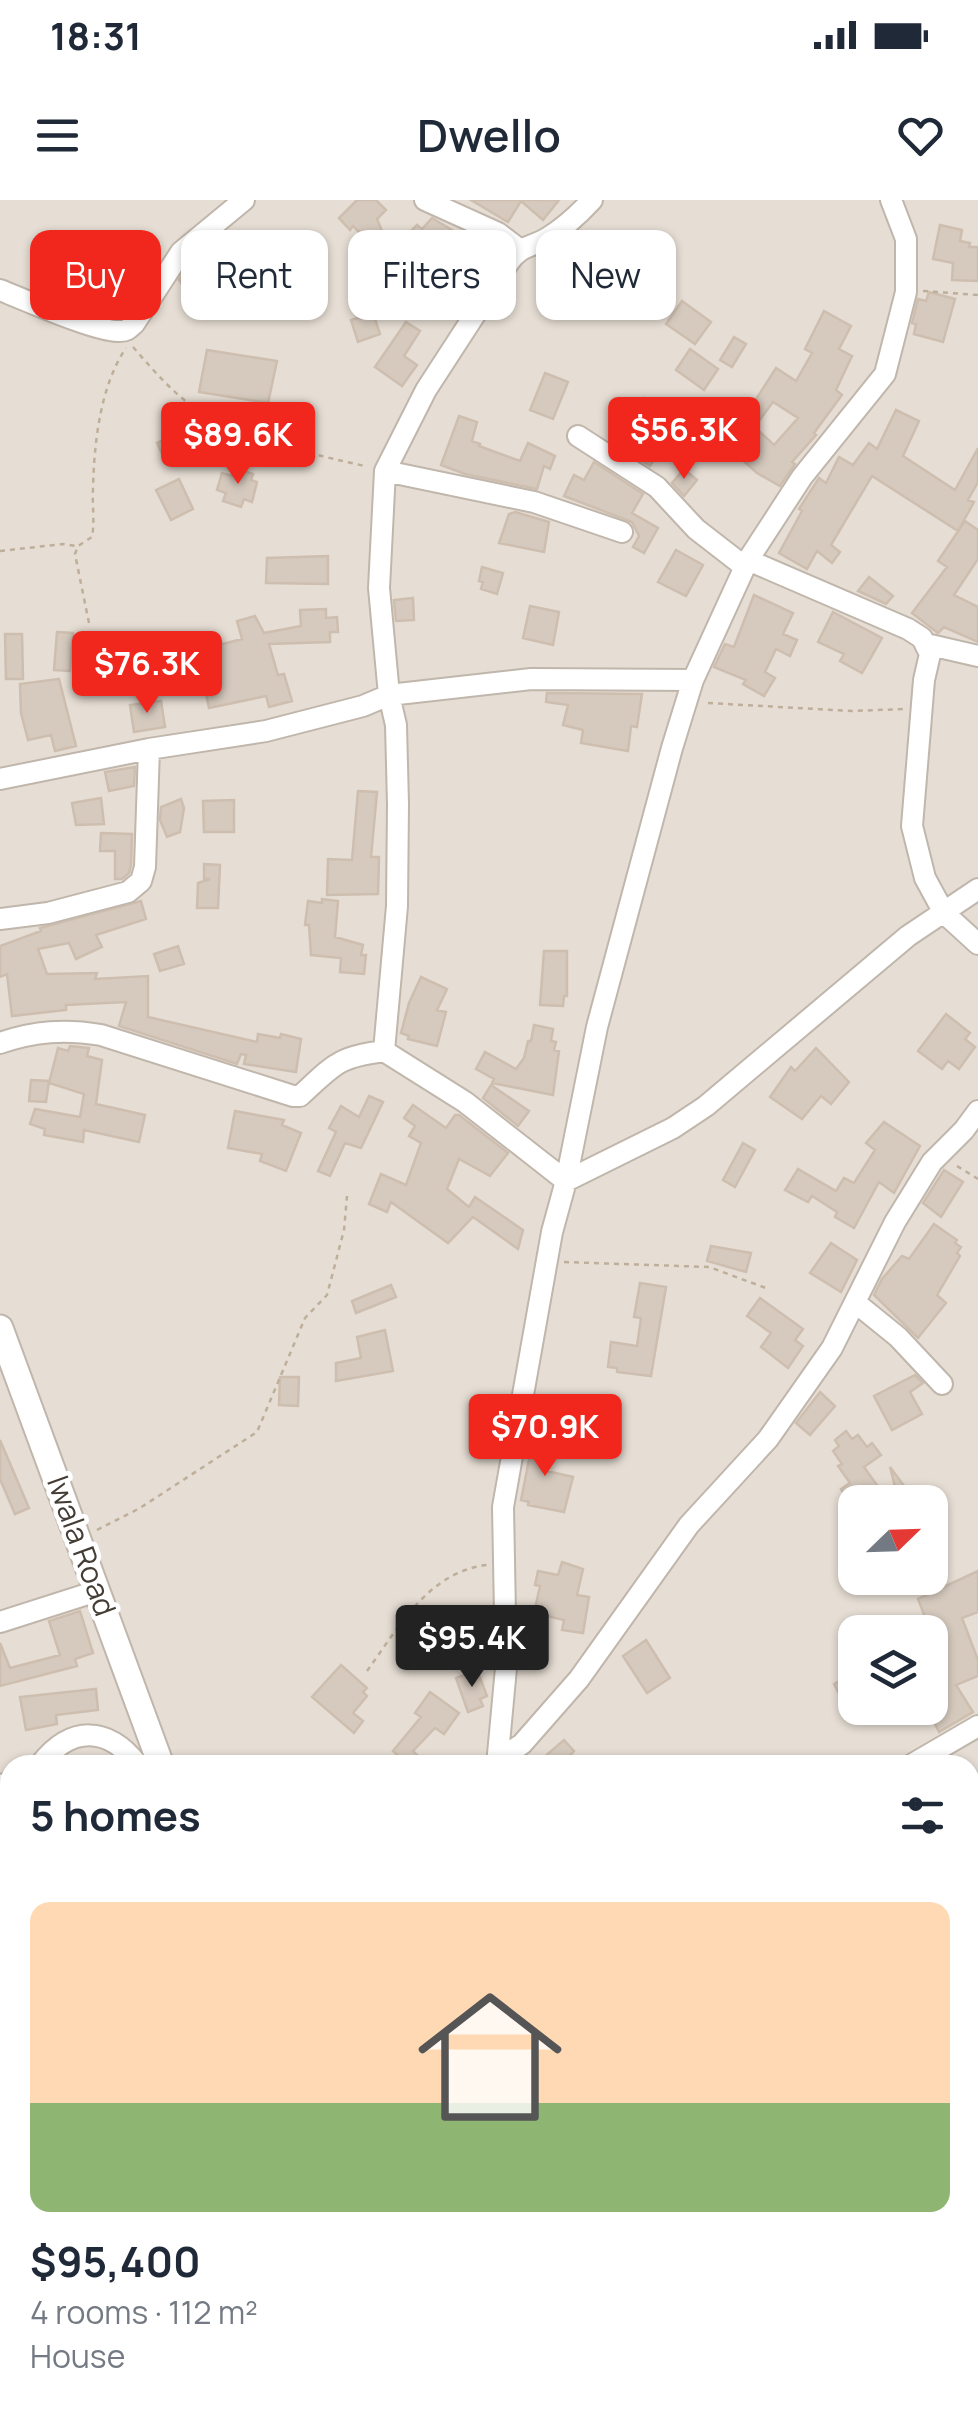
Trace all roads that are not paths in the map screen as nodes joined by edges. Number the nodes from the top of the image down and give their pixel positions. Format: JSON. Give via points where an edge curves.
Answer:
{"nodes":[{"id":1,"x":244,"y":200,"type":"edge"},
{"id":2,"x":425,"y":200,"type":"edge"},
{"id":3,"x":592,"y":200,"type":"edge"},
{"id":4,"x":891,"y":200,"type":"edge"},
{"id":5,"x":518,"y":249,"type":"junction"},
{"id":6,"x":0,"y":290,"type":"edge"},
{"id":7,"x":578,"y":436,"type":"dead end"},
{"id":8,"x":385,"y":471,"type":"junction"},
{"id":9,"x":622,"y":532,"type":"dead end"},
{"id":10,"x":747,"y":563,"type":"junction"},
{"id":11,"x":926,"y":644,"type":"junction"},
{"id":12,"x":978,"y":656,"type":"edge"},
{"id":13,"x":693,"y":680,"type":"junction"},
{"id":14,"x":389,"y":696,"type":"junction"},
{"id":15,"x":149,"y":750,"type":"junction"},
{"id":16,"x":0,"y":780,"type":"edge"},
{"id":17,"x":978,"y":890,"type":"edge"},
{"id":18,"x":944,"y":912,"type":"junction"},
{"id":19,"x":0,"y":919,"type":"edge"},
{"id":20,"x":978,"y":944,"type":"edge"},
{"id":21,"x":0,"y":1043,"type":"edge"},
{"id":22,"x":384,"y":1051,"type":"junction"},
{"id":23,"x":978,"y":1110,"type":"edge"},
{"id":24,"x":566,"y":1182,"type":"junction"},
{"id":25,"x":856,"y":1303,"type":"junction"},
{"id":26,"x":0,"y":1329,"type":"edge"},
{"id":27,"x":942,"y":1384,"type":"dead end"},
{"id":28,"x":97,"y":1591,"type":"junction"},
{"id":29,"x":0,"y":1622,"type":"edge"},
{"id":30,"x":978,"y":1726,"type":"edge"},
{"id":31,"x":48,"y":1755,"type":"edge"},
{"id":32,"x":128,"y":1755,"type":"edge"},
{"id":33,"x":157,"y":1755,"type":"edge"},
{"id":34,"x":498,"y":1755,"type":"edge"},
{"id":35,"x":507,"y":1755,"type":"edge"},
{"id":36,"x":928,"y":1755,"type":"edge"}],
"edges":[{"from":1,"to":6,"type":"street","via":[[181,252],[125,330],[96,326]]},
{"from":2,"to":5,"type":"street","via":[[489,228]]},
{"from":3,"to":5,"type":"street","via":[[549,237]]},
{"from":4,"to":10,"type":"street","via":[[906,239],[906,292],[885,374],[802,477]]},
{"from":5,"to":8,"type":"street","via":[[426,390]]},
{"from":7,"to":10,"type":"street","via":[[657,486],[696,529]]},
{"from":8,"to":9,"type":"street","via":[[534,502]]},
{"from":8,"to":14,"type":"street","via":[[379,588]]},
{"from":10,"to":11,"type":"street","via":[[908,629]]},
{"from":10,"to":13,"type":"street"},
{"from":11,"to":12,"type":"street"},
{"from":11,"to":18,"type":"street","via":[[912,826],[926,878]]},
{"from":13,"to":14,"type":"street","via":[[530,679]]},
{"from":13,"to":24,"type":"street","via":[[597,1028]]},
{"from":14,"to":15,"type":"street","via":[[266,731]]},
{"from":14,"to":22,"type":"street","via":[[396,725],[397,906]]},
{"from":15,"to":16,"type":"street"},
{"from":15,"to":19,"type":"street","via":[[148,842],[136,887]]},
{"from":17,"to":18,"type":"street"},
{"from":18,"to":20,"type":"street"},
{"from":18,"to":24,"type":"street","via":[[706,1106]]},
{"from":21,"to":22,"type":"street","via":[[39,1032],[100,1035],[292,1096],[350,1056]]},
{"from":22,"to":24,"type":"street","via":[[465,1102]]},
{"from":23,"to":25,"type":"street","via":[[895,1222]]},
{"from":24,"to":34,"type":"street","via":[[504,1507],[506,1668]]},
{"from":25,"to":27,"type":"street"},
{"from":25,"to":35,"type":"street","via":[[768,1439],[689,1525],[579,1679]]},
{"from":26,"to":28,"type":"street","name":"Iwala Road"},
{"from":28,"to":29,"type":"street"},
{"from":28,"to":33,"type":"street","name":"Iwala Road"},
{"from":30,"to":36,"type":"street"},
{"from":31,"to":32,"type":"street","via":[[92,1734],[104,1735]]}]}
